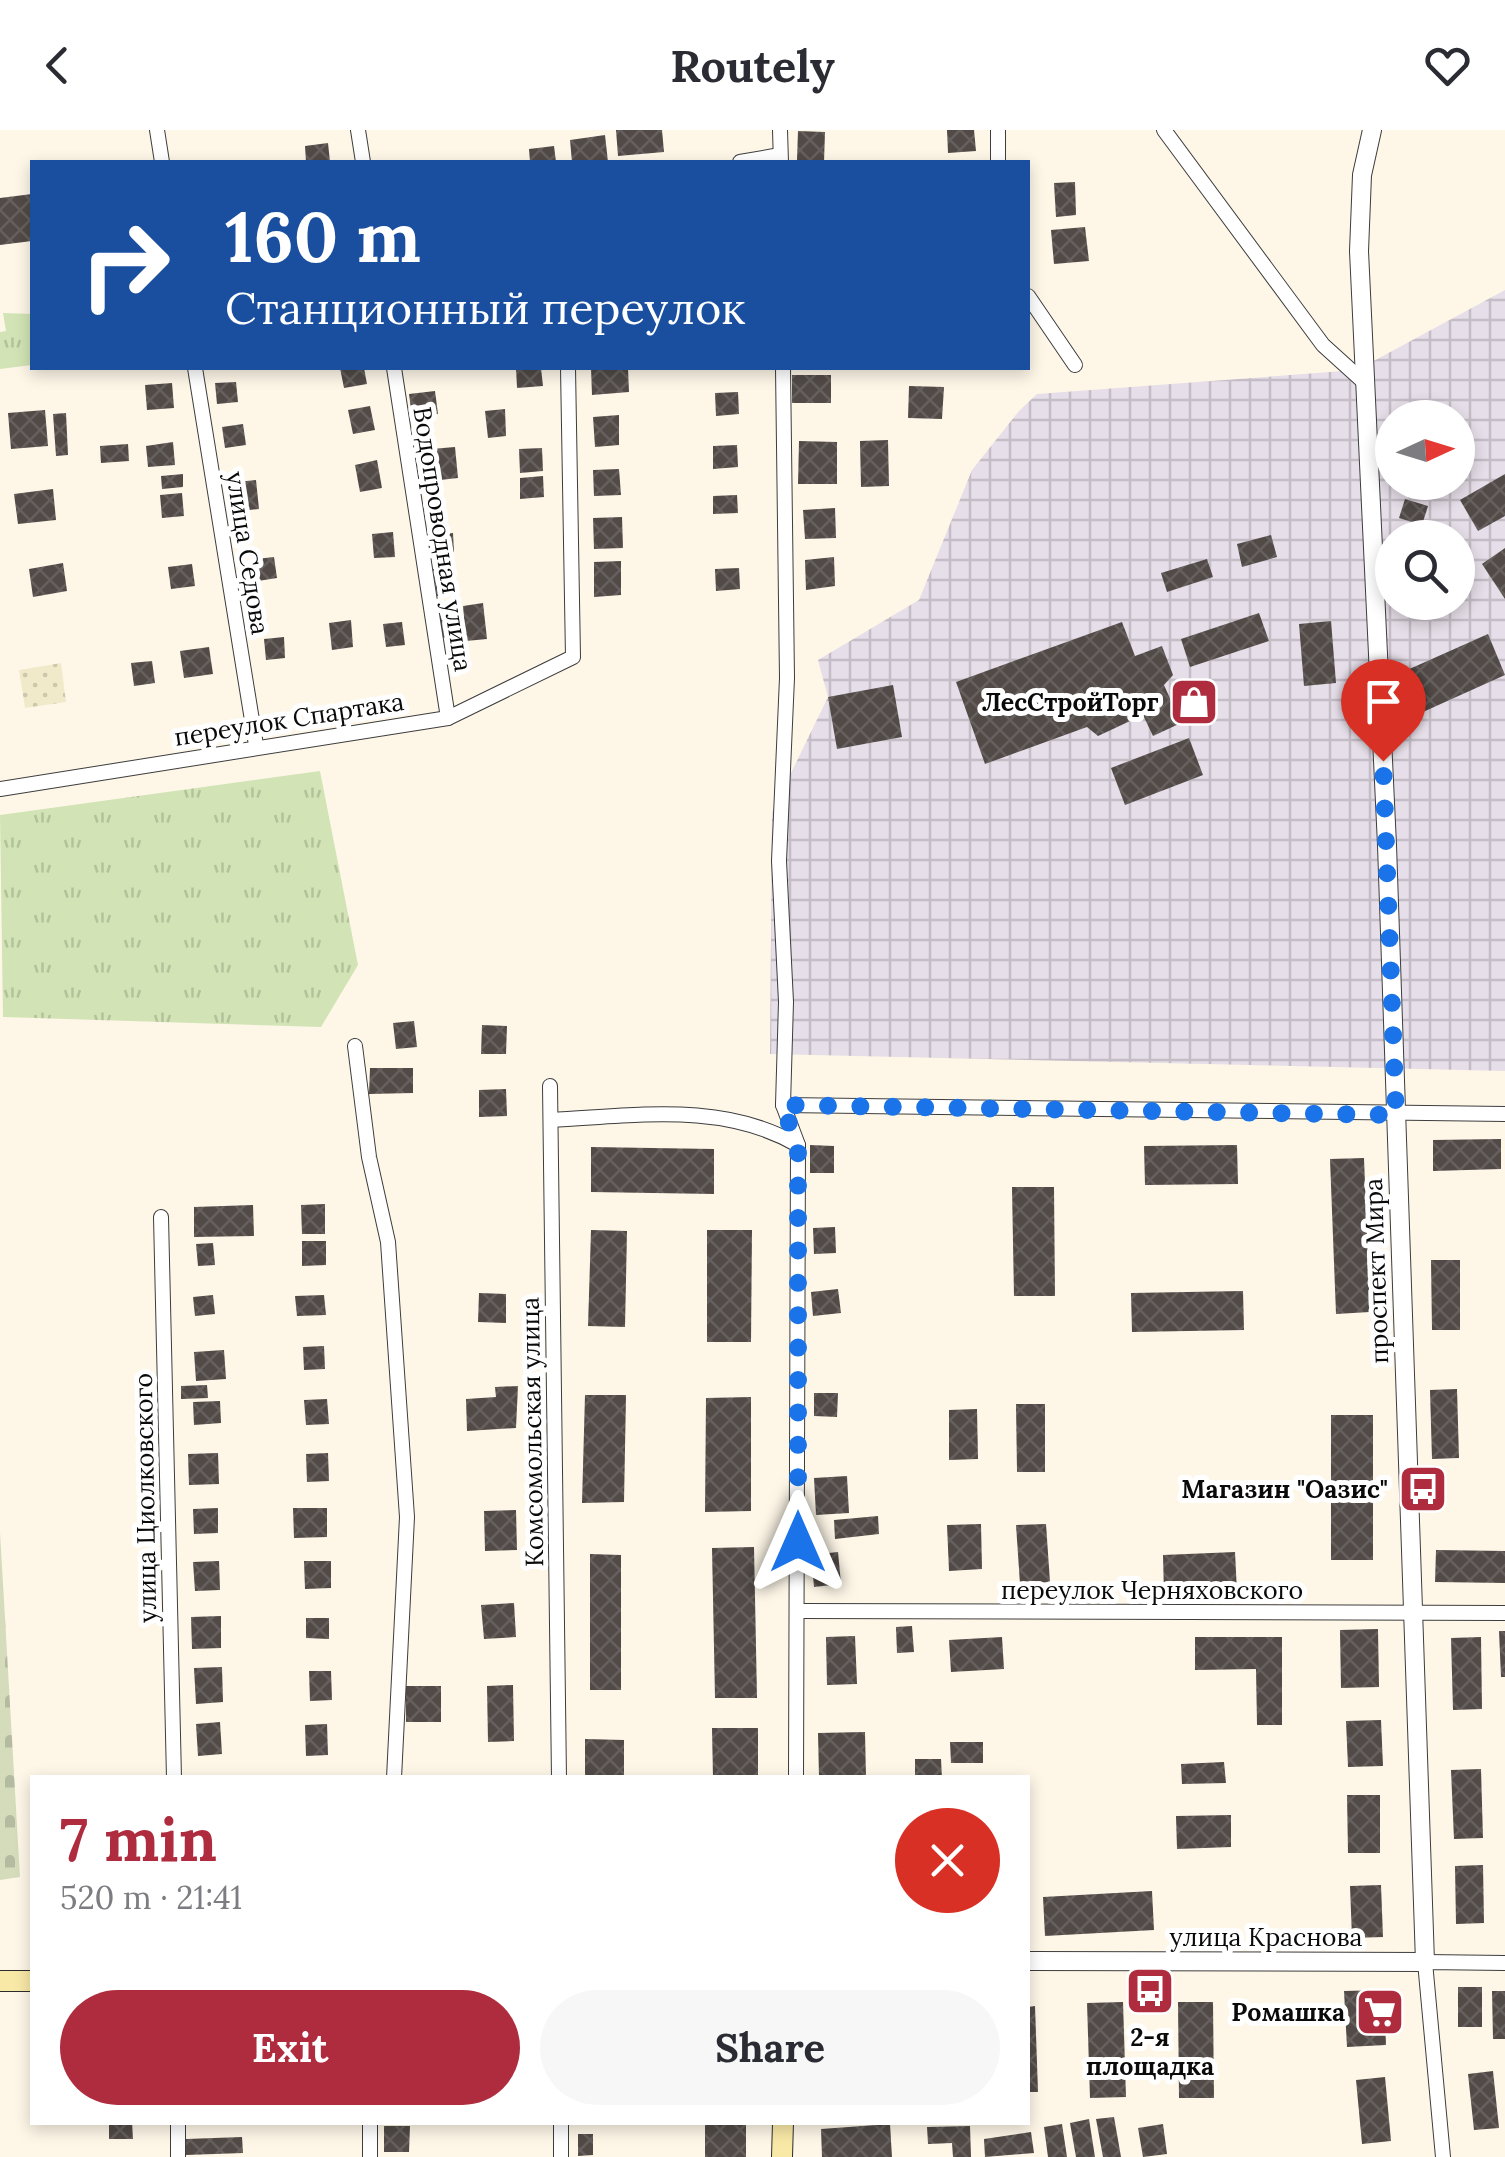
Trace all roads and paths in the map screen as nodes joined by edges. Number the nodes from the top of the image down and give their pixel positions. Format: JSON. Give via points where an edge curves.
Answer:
{"nodes":[{"id":1,"x":157,"y":130,"type":"edge"},
{"id":2,"x":358,"y":130,"type":"edge"},
{"id":3,"x":780,"y":130,"type":"edge"},
{"id":4,"x":998,"y":130,"type":"edge"},
{"id":5,"x":1164,"y":130,"type":"edge"},
{"id":6,"x":1372,"y":130,"type":"edge"},
{"id":7,"x":780,"y":159,"type":"edge"},
{"id":8,"x":162,"y":160,"type":"edge"},
{"id":9,"x":362,"y":160,"type":"edge"},
{"id":10,"x":998,"y":160,"type":"edge"},
{"id":11,"x":1030,"y":299,"type":"edge"},
{"id":12,"x":1075,"y":366,"type":"dead end"},
{"id":13,"x":195,"y":370,"type":"edge"},
{"id":14,"x":394,"y":370,"type":"edge"},
{"id":15,"x":568,"y":370,"type":"edge"},
{"id":16,"x":783,"y":370,"type":"edge"},
{"id":17,"x":1364,"y":383,"type":"junction"},
{"id":18,"x":448,"y":718,"type":"junction"},
{"id":19,"x":256,"y":745,"type":"junction"},
{"id":20,"x":0,"y":788,"type":"edge"},
{"id":21,"x":355,"y":1046,"type":"dead end"},
{"id":22,"x":550,"y":1086,"type":"dead end"},
{"id":23,"x":782,"y":1105,"type":"junction"},
{"id":24,"x":1505,"y":1114,"type":"edge"},
{"id":25,"x":1396,"y":1115,"type":"junction"},
{"id":26,"x":550,"y":1120,"type":"junction"},
{"id":27,"x":798,"y":1146,"type":"junction"},
{"id":28,"x":162,"y":1217,"type":"dead end"},
{"id":29,"x":798,"y":1612,"type":"junction"},
{"id":30,"x":1505,"y":1612,"type":"edge"},
{"id":31,"x":1416,"y":1614,"type":"junction"},
{"id":32,"x":174,"y":1775,"type":"edge"},
{"id":33,"x":394,"y":1775,"type":"edge"},
{"id":34,"x":559,"y":1775,"type":"edge"},
{"id":35,"x":796,"y":1775,"type":"edge"},
{"id":36,"x":1030,"y":1961,"type":"edge"},
{"id":37,"x":1426,"y":1962,"type":"junction"},
{"id":38,"x":1505,"y":1963,"type":"edge"},
{"id":39,"x":0,"y":1981,"type":"edge"},
{"id":40,"x":30,"y":1981,"type":"edge"},
{"id":41,"x":178,"y":2125,"type":"edge"},
{"id":42,"x":370,"y":2125,"type":"edge"},
{"id":43,"x":561,"y":2125,"type":"edge"},
{"id":44,"x":783,"y":2125,"type":"edge"},
{"id":45,"x":178,"y":2157,"type":"edge"},
{"id":46,"x":370,"y":2157,"type":"edge"},
{"id":47,"x":561,"y":2157,"type":"edge"},
{"id":48,"x":782,"y":2157,"type":"edge"},
{"id":49,"x":1444,"y":2157,"type":"edge"}],
"edges":[{"from":1,"to":8,"type":"street"},
{"from":2,"to":9,"type":"street"},
{"from":3,"to":7,"type":"street"},
{"from":4,"to":10,"type":"street"},
{"from":5,"to":17,"type":"street","via":[[1324,345]]},
{"from":6,"to":17,"type":"street","name":"проспект Мира","via":[[1362,175]]},
{"from":11,"to":12,"type":"street"},
{"from":13,"to":19,"type":"street","name":"улица Седова"},
{"from":14,"to":18,"type":"street","name":"Водопроводная улица"},
{"from":15,"to":18,"type":"street","name":"переулок Спартака","via":[[573,658]]},
{"from":16,"to":23,"type":"street"},
{"from":17,"to":25,"type":"street","name":"проспект Мира"},
{"from":18,"to":19,"type":"street","name":"переулок Спартака"},
{"from":19,"to":20,"type":"street","name":"переулок Спартака"},
{"from":21,"to":33,"type":"street","via":[[388,1242],[408,1518]]},
{"from":22,"to":26,"type":"street","name":"Комсомольская улица"},
{"from":23,"to":25,"type":"street"},
{"from":23,"to":27,"type":"street"},
{"from":24,"to":25,"type":"street"},
{"from":25,"to":31,"type":"street","name":"проспект Мира"},
{"from":26,"to":27,"type":"street","via":[[715,1116],[751,1123]]},
{"from":26,"to":34,"type":"street","name":"Комсомольская улица"},
{"from":27,"to":29,"type":"street"},
{"from":28,"to":32,"type":"street","name":"улица Циолковского"},
{"from":29,"to":31,"type":"street","name":"переулок Черняховского"},
{"from":29,"to":35,"type":"street"},
{"from":30,"to":31,"type":"street","name":"переулок Черняховского"},
{"from":31,"to":37,"type":"street","name":"проспект Мира"},
{"from":36,"to":37,"type":"street","name":"улица Краснова"},
{"from":37,"to":38,"type":"street","name":"улица Краснова"},
{"from":37,"to":49,"type":"street","name":"проспект Мира"},
{"from":39,"to":40,"type":"main road"},
{"from":41,"to":45,"type":"street"},
{"from":42,"to":46,"type":"street"},
{"from":43,"to":47,"type":"street"},
{"from":44,"to":48,"type":"main road"}]}
